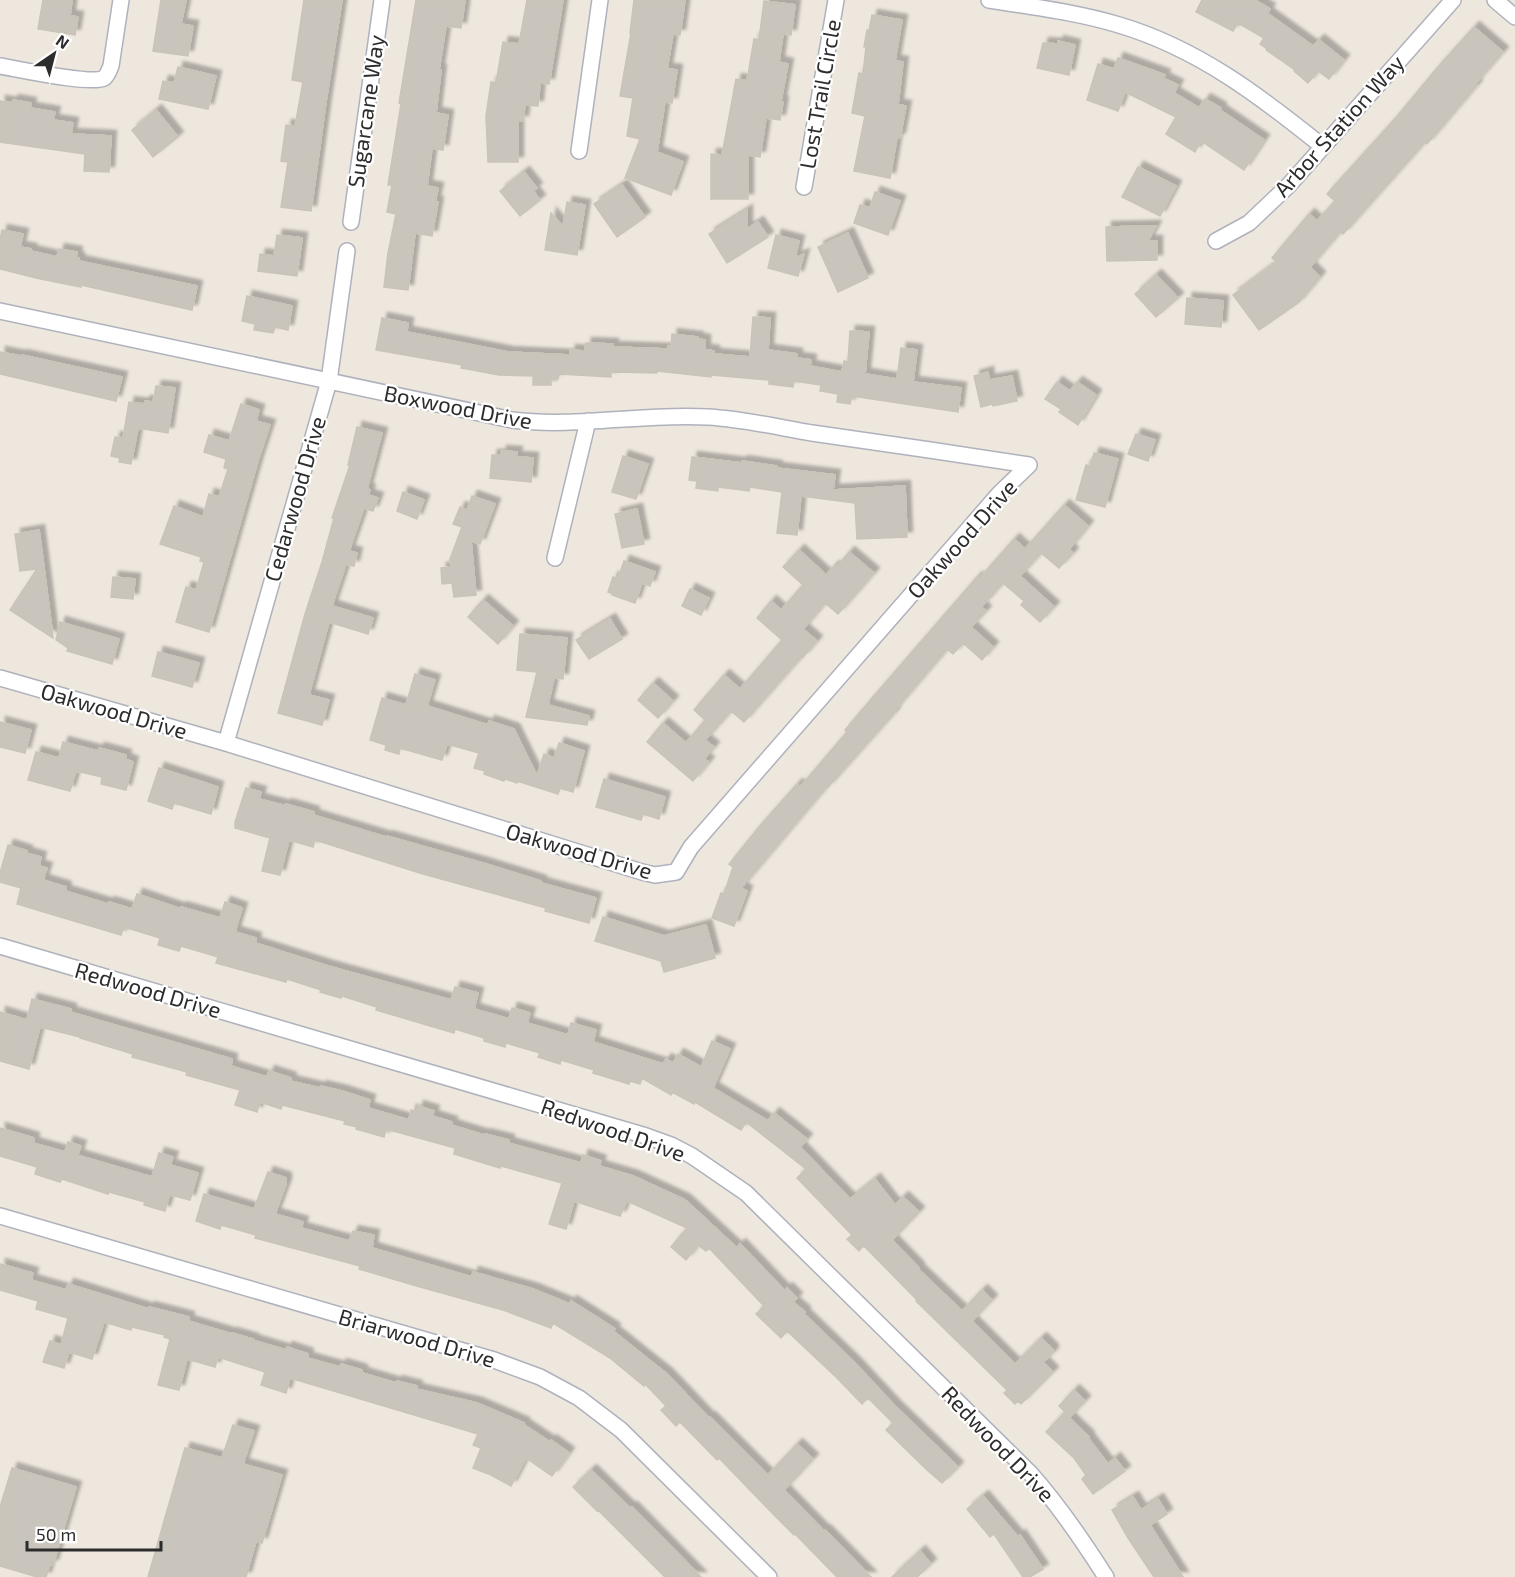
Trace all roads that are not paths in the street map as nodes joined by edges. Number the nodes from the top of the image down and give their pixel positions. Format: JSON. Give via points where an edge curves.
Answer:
{"nodes":[{"id":1,"x":121,"y":0,"type":"edge"},
{"id":2,"x":382,"y":0,"type":"edge"},
{"id":3,"x":600,"y":0,"type":"edge"},
{"id":4,"x":836,"y":0,"type":"edge"},
{"id":5,"x":988,"y":0,"type":"edge"},
{"id":6,"x":1453,"y":0,"type":"edge"},
{"id":7,"x":1495,"y":0,"type":"edge"},
{"id":8,"x":1515,"y":17,"type":"edge"},
{"id":9,"x":0,"y":66,"type":"edge"},
{"id":10,"x":1322,"y":146,"type":"junction"},
{"id":11,"x":579,"y":151,"type":"dead end"},
{"id":12,"x":804,"y":187,"type":"dead end"},
{"id":13,"x":351,"y":222,"type":"dead end"},
{"id":14,"x":1216,"y":241,"type":"dead end"},
{"id":15,"x":347,"y":251,"type":"dead end"},
{"id":16,"x":0,"y":311,"type":"edge"},
{"id":17,"x":329,"y":381,"type":"junction"},
{"id":18,"x":588,"y":421,"type":"junction"},
{"id":19,"x":1029,"y":465,"type":"joint"},
{"id":20,"x":555,"y":558,"type":"dead end"},
{"id":21,"x":0,"y":678,"type":"edge"},
{"id":22,"x":226,"y":743,"type":"junction"},
{"id":23,"x":0,"y":946,"type":"edge"},
{"id":24,"x":0,"y":1216,"type":"edge"},
{"id":25,"x":770,"y":1577,"type":"edge"},
{"id":26,"x":1106,"y":1577,"type":"edge"}],
"edges":[{"from":1,"to":9,"type":"street","via":[[111,66],[103,79]]},
{"from":2,"to":13,"type":"street","name":"Sugarcane Way"},
{"from":3,"to":11,"type":"street"},
{"from":4,"to":12,"type":"street","name":"Lost Trail Circle"},
{"from":5,"to":10,"type":"street","via":[[1063,12],[1150,36],[1237,81]]},
{"from":6,"to":10,"type":"street","name":"Arbor Station Way"},
{"from":7,"to":8,"type":"street"},
{"from":10,"to":14,"type":"street","name":"Arbor Station Way","via":[[1249,223]]},
{"from":15,"to":17,"type":"street","name":"Cedarwood Drive"},
{"from":16,"to":17,"type":"street","name":"Boxwood Drive"},
{"from":17,"to":18,"type":"street","name":"Boxwood Drive","via":[[512,420]]},
{"from":17,"to":22,"type":"street","name":"Cedarwood Drive"},
{"from":18,"to":19,"type":"street","name":"Boxwood Drive","via":[[675,416],[737,419]]},
{"from":18,"to":20,"type":"street"},
{"from":19,"to":22,"type":"street","name":"Oakwood Drive","via":[[999,494],[691,847],[675,872],[642,872]]},
{"from":21,"to":22,"type":"street","name":"Oakwood Drive"},
{"from":23,"to":26,"type":"street","name":"Redwood Drive","via":[[646,1136],[692,1156],[746,1193],[1030,1473]]},
{"from":24,"to":25,"type":"street","name":"Briarwood Drive","via":[[494,1360],[540,1377],[579,1398],[621,1430]]}]}
